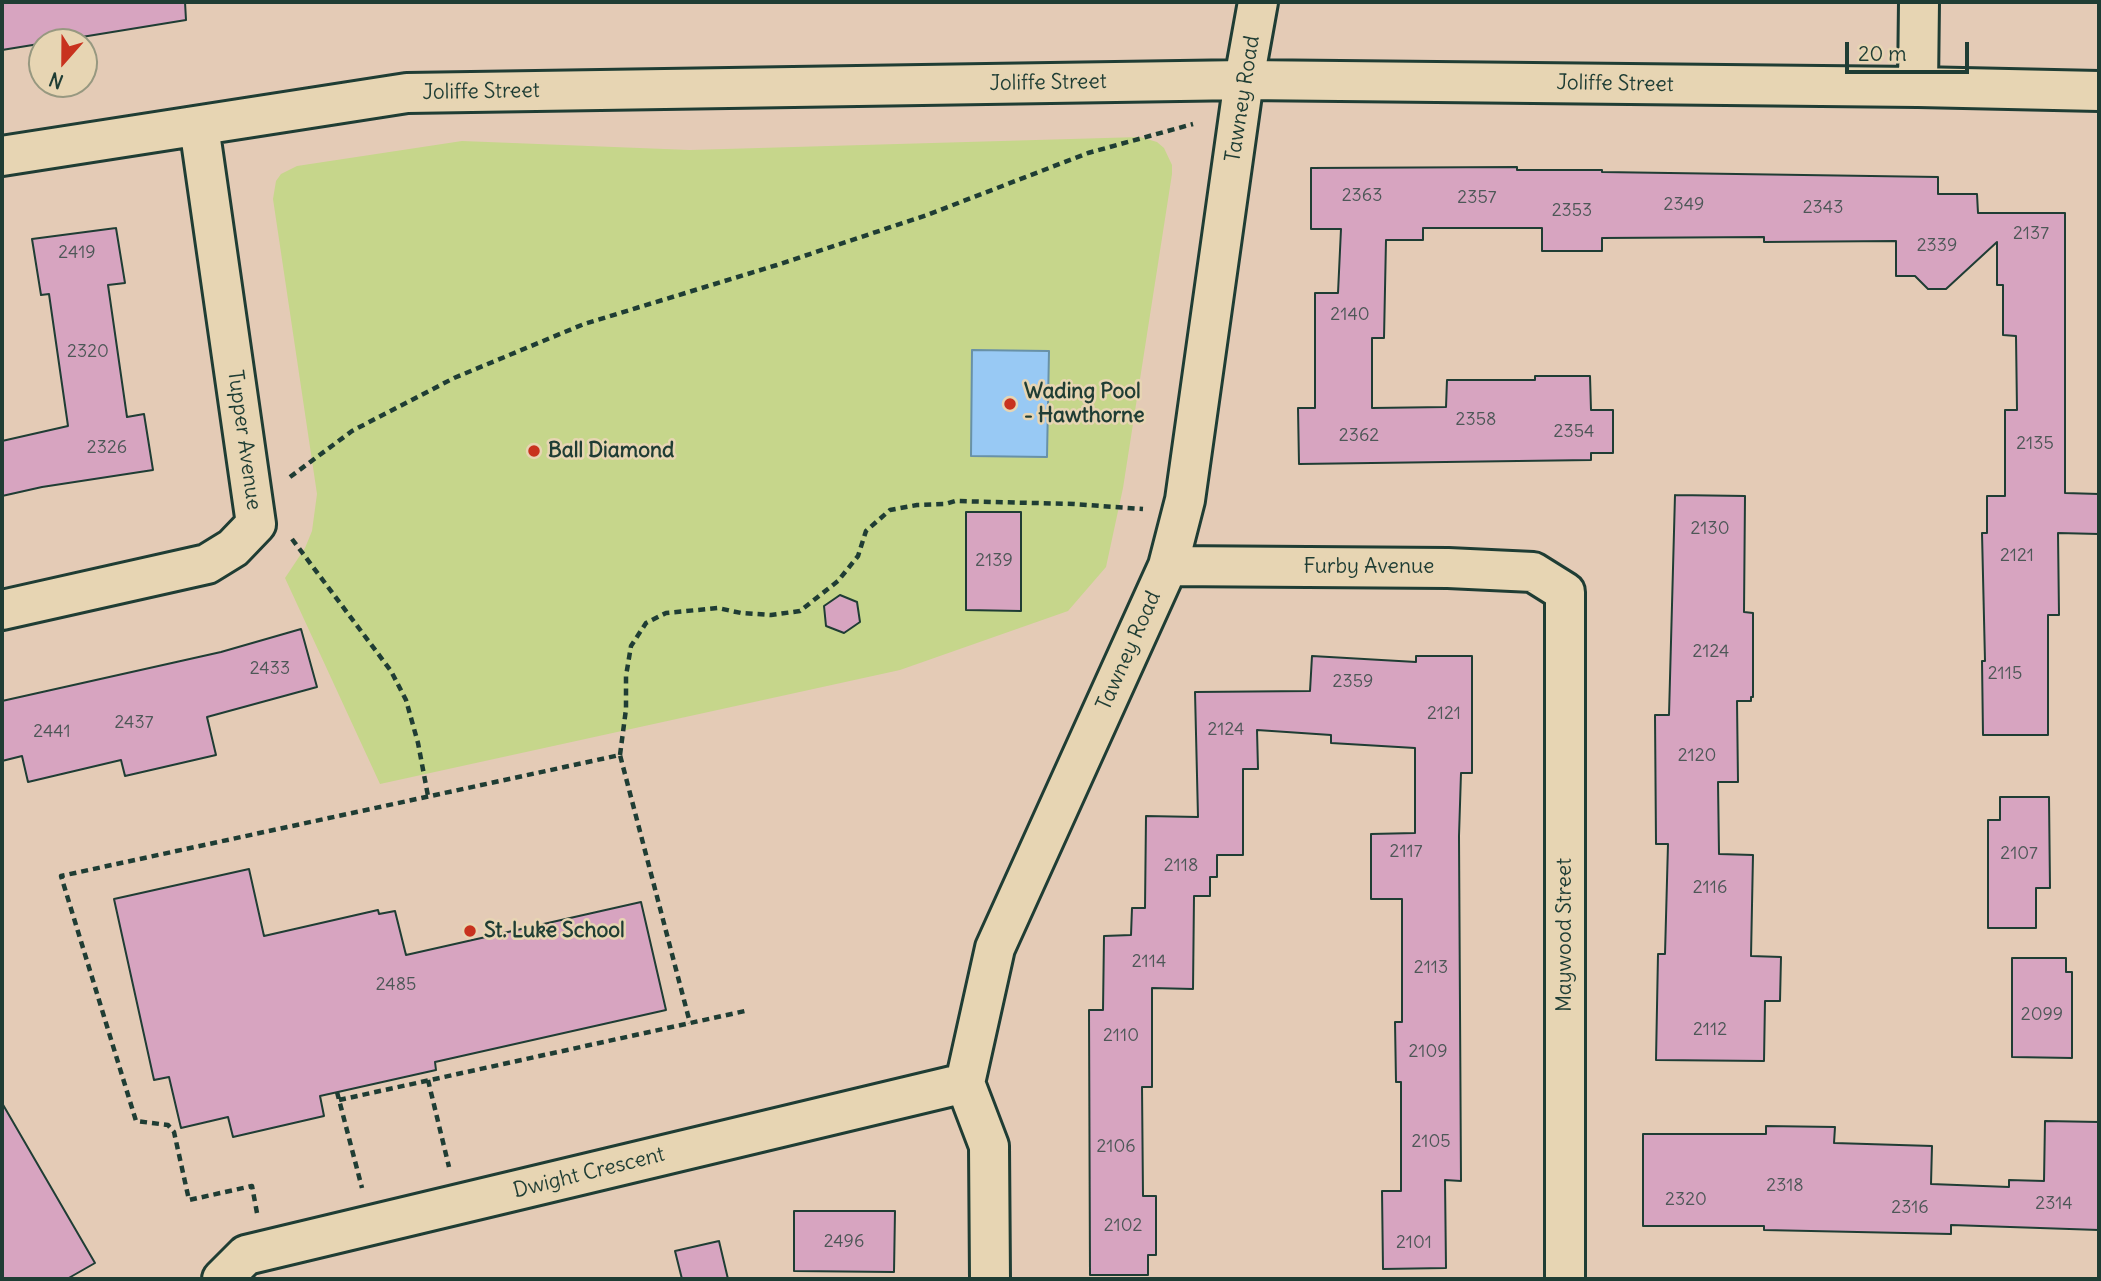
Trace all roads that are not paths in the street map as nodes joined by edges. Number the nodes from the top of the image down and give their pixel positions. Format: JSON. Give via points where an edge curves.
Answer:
{"nodes":[{"id":1,"x":1258,"y":2,"type":"edge"},
{"id":2,"x":1919,"y":2,"type":"edge"},
{"id":3,"x":1244,"y":80,"type":"junction"},
{"id":4,"x":1918,"y":87,"type":"junction"},
{"id":5,"x":2099,"y":91,"type":"edge"},
{"id":6,"x":199,"y":126,"type":"junction"},
{"id":7,"x":2,"y":156,"type":"edge"},
{"id":8,"x":1168,"y":566,"type":"junction"},
{"id":9,"x":1564,"y":592,"type":"joint"},
{"id":10,"x":2,"y":610,"type":"edge"},
{"id":11,"x":965,"y":1083,"type":"junction"},
{"id":12,"x":222,"y":1279,"type":"edge"},
{"id":13,"x":990,"y":1279,"type":"edge"},
{"id":14,"x":1565,"y":1279,"type":"edge"}],
"edges":[{"from":1,"to":3,"type":"street","name":"Tawney Road"},
{"from":2,"to":4,"type":"street"},
{"from":3,"to":4,"type":"street","name":"Joliffe Street"},
{"from":3,"to":6,"type":"street","name":"Joliffe Street","via":[[407,93]]},
{"from":3,"to":8,"type":"street","name":"Tawney Road","via":[[1182,512]]},
{"from":4,"to":5,"type":"street","name":"Joliffe Street"},
{"from":6,"to":7,"type":"street","name":"Joliffe Street"},
{"from":6,"to":10,"type":"street","name":"Tupper Avenue","via":[[254,514],[233,548],[207,564]]},
{"from":8,"to":9,"type":"street","name":"Furby Avenue","via":[[1533,572]]},
{"from":8,"to":11,"type":"street","name":"Tawney Road","via":[[995,948]]},
{"from":9,"to":14,"type":"street","name":"Maywood Street"},
{"from":11,"to":12,"type":"street","name":"Dwight Crescent","via":[[246,1255]]},
{"from":11,"to":13,"type":"street","via":[[989,1146]]}]}
